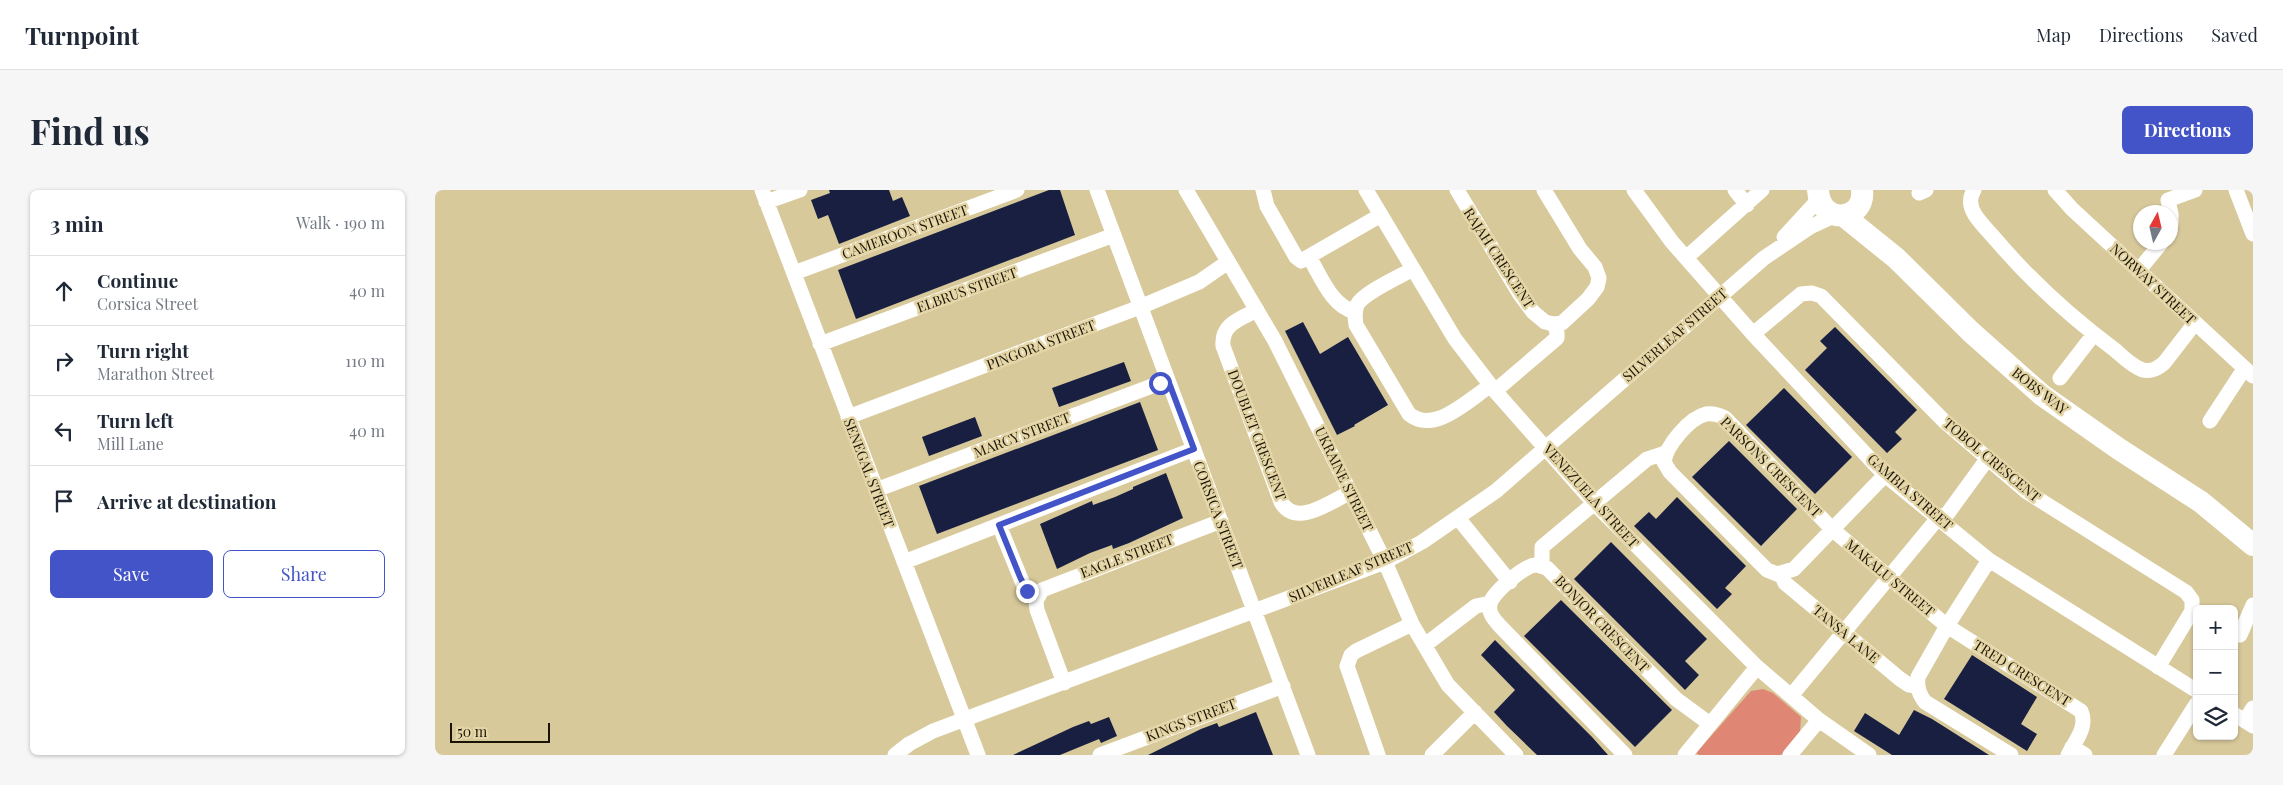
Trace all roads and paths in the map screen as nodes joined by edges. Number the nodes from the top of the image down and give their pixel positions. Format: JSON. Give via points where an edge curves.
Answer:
{"nodes":[{"id":1,"x":800,"y":190,"type":"edge"},
{"id":2,"x":1017,"y":190,"type":"edge"},
{"id":3,"x":1097,"y":190,"type":"edge"},
{"id":4,"x":1186,"y":190,"type":"edge"},
{"id":5,"x":1263,"y":190,"type":"edge"},
{"id":6,"x":1366,"y":190,"type":"edge"},
{"id":7,"x":1457,"y":190,"type":"edge"},
{"id":8,"x":1544,"y":190,"type":"edge"},
{"id":9,"x":1635,"y":190,"type":"edge"},
{"id":10,"x":1735,"y":190,"type":"edge"},
{"id":11,"x":1762,"y":190,"type":"edge"},
{"id":12,"x":2055,"y":190,"type":"edge"},
{"id":13,"x":2195,"y":190,"type":"edge"},
{"id":14,"x":2236,"y":190,"type":"edge"},
{"id":15,"x":1970,"y":191,"type":"edge"},
{"id":16,"x":1819,"y":195,"type":"edge"},
{"id":17,"x":2166,"y":195,"type":"edge"},
{"id":18,"x":764,"y":196,"type":"edge"},
{"id":19,"x":1862,"y":196,"type":"edge"},
{"id":20,"x":1747,"y":205,"type":"junction"},
{"id":21,"x":1840,"y":216,"type":"junction"},
{"id":22,"x":1374,"y":218,"type":"dead end"},
{"id":23,"x":2253,"y":234,"type":"edge"},
{"id":24,"x":1114,"y":235,"type":"junction"},
{"id":25,"x":2155,"y":250,"type":"edge"},
{"id":26,"x":1309,"y":257,"type":"junction"},
{"id":27,"x":1687,"y":257,"type":"junction"},
{"id":28,"x":1764,"y":258,"type":"junction"},
{"id":29,"x":1896,"y":258,"type":"junction"},
{"id":30,"x":1228,"y":262,"type":"junction"},
{"id":31,"x":1413,"y":268,"type":"junction"},
{"id":32,"x":2139,"y":270,"type":"junction"},
{"id":33,"x":793,"y":273,"type":"junction"},
{"id":34,"x":1720,"y":295,"type":"junction"},
{"id":35,"x":1141,"y":307,"type":"junction"},
{"id":36,"x":1257,"y":310,"type":"junction"},
{"id":37,"x":1355,"y":312,"type":"junction"},
{"id":38,"x":2195,"y":323,"type":"junction"},
{"id":39,"x":1554,"y":324,"type":"junction"},
{"id":40,"x":1753,"y":334,"type":"junction"},
{"id":41,"x":2094,"y":334,"type":"junction"},
{"id":42,"x":820,"y":344,"type":"junction"},
{"id":43,"x":2249,"y":372,"type":"edge"},
{"id":44,"x":2060,"y":378,"type":"dead end"},
{"id":45,"x":1168,"y":380,"type":"junction"},
{"id":46,"x":1492,"y":389,"type":"junction"},
{"id":47,"x":848,"y":417,"type":"junction"},
{"id":48,"x":2210,"y":421,"type":"dead end"},
{"id":49,"x":1546,"y":447,"type":"junction"},
{"id":50,"x":1194,"y":449,"type":"junction"},
{"id":51,"x":1665,"y":453,"type":"junction"},
{"id":52,"x":1988,"y":458,"type":"junction"},
{"id":53,"x":1885,"y":475,"type":"junction"},
{"id":54,"x":876,"y":490,"type":"junction"},
{"id":55,"x":1349,"y":493,"type":"junction"},
{"id":56,"x":2201,"y":502,"type":"junction"},
{"id":57,"x":1594,"y":503,"type":"junction"},
{"id":58,"x":1458,"y":518,"type":"junction"},
{"id":59,"x":1938,"y":518,"type":"junction"},
{"id":60,"x":1221,"y":521,"type":"junction"},
{"id":61,"x":999,"y":525,"type":"junction"},
{"id":62,"x":2253,"y":528,"type":"edge"},
{"id":63,"x":1833,"y":530,"type":"junction"},
{"id":64,"x":2253,"y":546,"type":"edge"},
{"id":65,"x":1989,"y":560,"type":"junction"},
{"id":66,"x":904,"y":562,"type":"junction"},
{"id":67,"x":1385,"y":562,"type":"junction"},
{"id":68,"x":1542,"y":566,"type":"junction"},
{"id":69,"x":1781,"y":574,"type":"junction"},
{"id":70,"x":1890,"y":577,"type":"junction"},
{"id":71,"x":1510,"y":582,"type":"junction"},
{"id":72,"x":1037,"y":597,"type":"junction"},
{"id":73,"x":1490,"y":603,"type":"junction"},
{"id":74,"x":2253,"y":605,"type":"edge"},
{"id":75,"x":1255,"y":611,"type":"junction"},
{"id":76,"x":2253,"y":618,"type":"edge"},
{"id":77,"x":1413,"y":624,"type":"junction"},
{"id":78,"x":1947,"y":626,"type":"junction"},
{"id":79,"x":1843,"y":631,"type":"junction"},
{"id":80,"x":2238,"y":637,"type":"edge"},
{"id":81,"x":2238,"y":638,"type":"edge"},
{"id":82,"x":1425,"y":645,"type":"junction"},
{"id":83,"x":1757,"y":667,"type":"junction"},
{"id":84,"x":2158,"y":667,"type":"junction"},
{"id":85,"x":1064,"y":683,"type":"junction"},
{"id":86,"x":1283,"y":686,"type":"junction"},
{"id":87,"x":1917,"y":686,"type":"junction"},
{"id":88,"x":2193,"y":689,"type":"edge"},
{"id":89,"x":1791,"y":696,"type":"junction"},
{"id":90,"x":2193,"y":709,"type":"edge"},
{"id":91,"x":1475,"y":712,"type":"junction"},
{"id":92,"x":964,"y":720,"type":"junction"},
{"id":93,"x":1819,"y":720,"type":"junction"},
{"id":94,"x":1710,"y":724,"type":"junction"},
{"id":95,"x":2075,"y":752,"type":"edge"},
{"id":96,"x":895,"y":755,"type":"edge"},
{"id":97,"x":978,"y":755,"type":"edge"},
{"id":98,"x":1100,"y":755,"type":"edge"},
{"id":99,"x":1309,"y":755,"type":"edge"},
{"id":100,"x":1378,"y":755,"type":"edge"},
{"id":101,"x":1432,"y":755,"type":"edge"},
{"id":102,"x":1517,"y":755,"type":"edge"},
{"id":103,"x":1625,"y":755,"type":"edge"},
{"id":104,"x":1685,"y":755,"type":"edge"},
{"id":105,"x":1790,"y":755,"type":"edge"},
{"id":106,"x":1869,"y":755,"type":"edge"},
{"id":107,"x":2011,"y":755,"type":"edge"},
{"id":108,"x":2164,"y":755,"type":"edge"}],
"edges":[{"from":1,"to":18,"type":"street"},
{"from":2,"to":33,"type":"street","name":"CAMEROON STREET"},
{"from":3,"to":24,"type":"street","name":"CORSICA STREET"},
{"from":4,"to":30,"type":"street","name":"UKRAINE STREET"},
{"from":5,"to":26,"type":"street","via":[[1267,206],[1296,257],[1301,261]]},
{"from":6,"to":31,"type":"street","name":"VENEZUELA STREET"},
{"from":7,"to":39,"type":"street","name":"RAJAH CRESCENT","via":[[1519,294],[1533,312],[1545,322]]},
{"from":8,"to":39,"type":"street","via":[[1599,278],[1588,299],[1562,323]]},
{"from":9,"to":27,"type":"street","name":"GAMBIA STREET","via":[[1657,223]]},
{"from":10,"to":20,"type":"street"},
{"from":11,"to":20,"type":"street"},
{"from":12,"to":32,"type":"street","name":"NORWAY STREET"},
{"from":13,"to":17,"type":"street"},
{"from":14,"to":23,"type":"street"},
{"from":15,"to":41,"type":"street","via":[[1970,203],[1981,222],[2035,281]]},
{"from":16,"to":21,"type":"street","name":"BOBS WAY","via":[[1825,210]]},
{"from":16,"to":28,"type":"street","name":"SILVERLEAF STREET"},
{"from":18,"to":33,"type":"street","name":"SENEGAL STREET"},
{"from":19,"to":21,"type":"street","via":[[1851,213]]},
{"from":19,"to":29,"type":"street","name":"BOBS WAY"},
{"from":20,"to":27,"type":"street"},
{"from":21,"to":28,"type":"street","name":"SILVERLEAF STREET","via":[[1810,227]]},
{"from":21,"to":29,"type":"street","name":"BOBS WAY"},
{"from":22,"to":26,"type":"street"},
{"from":24,"to":35,"type":"street","name":"CORSICA STREET"},
{"from":24,"to":42,"type":"street","name":"ELBRUS STREET"},
{"from":25,"to":32,"type":"street"},
{"from":26,"to":37,"type":"street","via":[[1337,303]]},
{"from":27,"to":34,"type":"street","name":"GAMBIA STREET"},
{"from":28,"to":34,"type":"street","name":"SILVERLEAF STREET"},
{"from":29,"to":56,"type":"street","name":"BOBS WAY","via":[[1971,332],[2042,395]]},
{"from":30,"to":35,"type":"street","name":"PINGORA STREET","via":[[1199,282]]},
{"from":30,"to":36,"type":"street","name":"UKRAINE STREET"},
{"from":31,"to":37,"type":"street","via":[[1364,298]]},
{"from":31,"to":46,"type":"street","name":"VENEZUELA STREET","via":[[1455,339]]},
{"from":32,"to":38,"type":"street","name":"NORWAY STREET"},
{"from":33,"to":42,"type":"street","name":"SENEGAL STREET"},
{"from":34,"to":40,"type":"street","name":"GAMBIA STREET"},
{"from":34,"to":49,"type":"street","name":"SILVERLEAF STREET"},
{"from":35,"to":45,"type":"street","name":"CORSICA STREET"},
{"from":35,"to":47,"type":"street","name":"PINGORA STREET"},
{"from":36,"to":55,"type":"street","name":"UKRAINE STREET","via":[[1293,376]]},
{"from":36,"to":55,"type":"street","name":"DOUBLET CRESCENT","via":[[1228,326],[1223,346],[1281,502],[1291,512],[1302,514]]},
{"from":37,"to":46,"type":"street","via":[[1357,325],[1409,414],[1414,417],[1430,422]]},
{"from":38,"to":41,"type":"street","via":[[2164,363],[2150,370],[2135,365]]},
{"from":38,"to":43,"type":"street","name":"NORWAY STREET"},
{"from":39,"to":46,"type":"street","via":[[1557,338]]},
{"from":40,"to":52,"type":"street","name":"TOBOL CRESCENT","via":[[1801,294],[1812,292],[1821,296],[1944,421]]},
{"from":40,"to":53,"type":"street","name":"GAMBIA STREET"},
{"from":41,"to":44,"type":"street"},
{"from":42,"to":47,"type":"street","name":"SENEGAL STREET"},
{"from":43,"to":48,"type":"street"},
{"from":45,"to":50,"type":"street","name":"CORSICA STREET"},
{"from":45,"to":54,"type":"street","name":"MARCY STREET"},
{"from":46,"to":49,"type":"street","name":"VENEZUELA STREET"},
{"from":47,"to":54,"type":"street","name":"SENEGAL STREET"},
{"from":49,"to":57,"type":"street","name":"VENEZUELA STREET"},
{"from":49,"to":58,"type":"street","name":"SILVERLEAF STREET","via":[[1496,491]]},
{"from":50,"to":60,"type":"street","name":"CORSICA STREET"},
{"from":50,"to":61,"type":"street"},
{"from":51,"to":57,"type":"street","via":[[1647,459]]},
{"from":51,"to":63,"type":"street","name":"PARSONS CRESCENT","via":[[1671,443],[1706,414],[1725,418]]},
{"from":51,"to":69,"type":"street","via":[[1664,462],[1670,472],[1762,566]]},
{"from":52,"to":59,"type":"street","via":[[1948,513]]},
{"from":52,"to":84,"type":"street","name":"TOBOL CRESCENT","via":[[2034,497],[2189,596],[2192,611]]},
{"from":53,"to":59,"type":"street","name":"GAMBIA STREET"},
{"from":53,"to":63,"type":"street","name":"PARSONS CRESCENT"},
{"from":54,"to":66,"type":"street","name":"SENEGAL STREET"},
{"from":55,"to":67,"type":"street","name":"UKRAINE STREET"},
{"from":56,"to":62,"type":"street","name":"BOBS WAY","via":[[2229,513]]},
{"from":56,"to":64,"type":"street","name":"BOBS WAY"},
{"from":57,"to":68,"type":"street","via":[[1542,548]]},
{"from":57,"to":83,"type":"street","name":"VENEZUELA STREET"},
{"from":58,"to":67,"type":"street","name":"SILVERLEAF STREET"},
{"from":58,"to":71,"type":"street"},
{"from":59,"to":65,"type":"street","name":"GAMBIA STREET"},
{"from":59,"to":70,"type":"street"},
{"from":60,"to":72,"type":"street","name":"EAGLE STREET","via":[[1046,587]]},
{"from":60,"to":75,"type":"street","name":"CORSICA STREET"},
{"from":61,"to":66,"type":"street"},
{"from":61,"to":72,"type":"street","via":[[1023,584]]},
{"from":63,"to":69,"type":"street","name":"PARSONS CRESCENT","via":[[1794,569]]},
{"from":63,"to":70,"type":"street","name":"MAKALU STREET"},
{"from":65,"to":78,"type":"street"},
{"from":65,"to":84,"type":"street","name":"GAMBIA STREET"},
{"from":66,"to":92,"type":"street","name":"SENEGAL STREET"},
{"from":67,"to":75,"type":"street","name":"SILVERLEAF STREET"},
{"from":67,"to":77,"type":"street","name":"UKRAINE STREET"},
{"from":68,"to":71,"type":"street","name":"BONJOR CRESCENT","via":[[1526,568]]},
{"from":68,"to":94,"type":"street","name":"BONJOR CRESCENT","via":[[1556,575],[1676,699]]},
{"from":69,"to":79,"type":"street","name":"TANSA LANE","via":[[1785,582]]},
{"from":70,"to":78,"type":"street","name":"MAKALU STREET"},
{"from":70,"to":79,"type":"street"},
{"from":71,"to":73,"type":"street","name":"BONJOR CRESCENT","via":[[1495,594]]},
{"from":72,"to":85,"type":"street","via":[[1037,610]]},
{"from":73,"to":82,"type":"street","via":[[1476,606]]},
{"from":73,"to":103,"type":"street","via":[[1490,613],[1499,625]]},
{"from":74,"to":80,"type":"street"},
{"from":75,"to":85,"type":"street","name":"SILVERLEAF STREET"},
{"from":75,"to":86,"type":"street","name":"CORSICA STREET"},
{"from":76,"to":81,"type":"street"},
{"from":77,"to":82,"type":"street","name":"UKRAINE STREET"},
{"from":77,"to":100,"type":"street","via":[[1356,651],[1347,666]]},
{"from":78,"to":87,"type":"street","via":[[1918,677]]},
{"from":78,"to":95,"type":"street","name":"TRED CRESCENT","via":[[2081,711],[2083,728]]},
{"from":79,"to":87,"type":"street","name":"TANSA LANE","via":[[1900,679]]},
{"from":79,"to":89,"type":"street"},
{"from":82,"to":91,"type":"street","name":"UKRAINE STREET","via":[[1448,684]]},
{"from":83,"to":89,"type":"street","name":"VENEZUELA STREET"},
{"from":83,"to":94,"type":"street"},
{"from":84,"to":88,"type":"street","name":"GAMBIA STREET"},
{"from":85,"to":92,"type":"street","name":"SILVERLEAF STREET"},
{"from":86,"to":98,"type":"street","name":"KINGS STREET"},
{"from":86,"to":99,"type":"street","name":"CORSICA STREET"},
{"from":87,"to":107,"type":"street","via":[[1925,702]]},
{"from":89,"to":93,"type":"street","name":"VENEZUELA STREET"},
{"from":90,"to":108,"type":"street"},
{"from":91,"to":101,"type":"street"},
{"from":91,"to":102,"type":"street","name":"UKRAINE STREET"},
{"from":92,"to":96,"type":"street","name":"SILVERLEAF STREET","via":[[921,737]]},
{"from":92,"to":97,"type":"street","name":"SENEGAL STREET"},
{"from":93,"to":105,"type":"street"},
{"from":93,"to":106,"type":"street","name":"VENEZUELA STREET"},
{"from":94,"to":104,"type":"street"}]}
